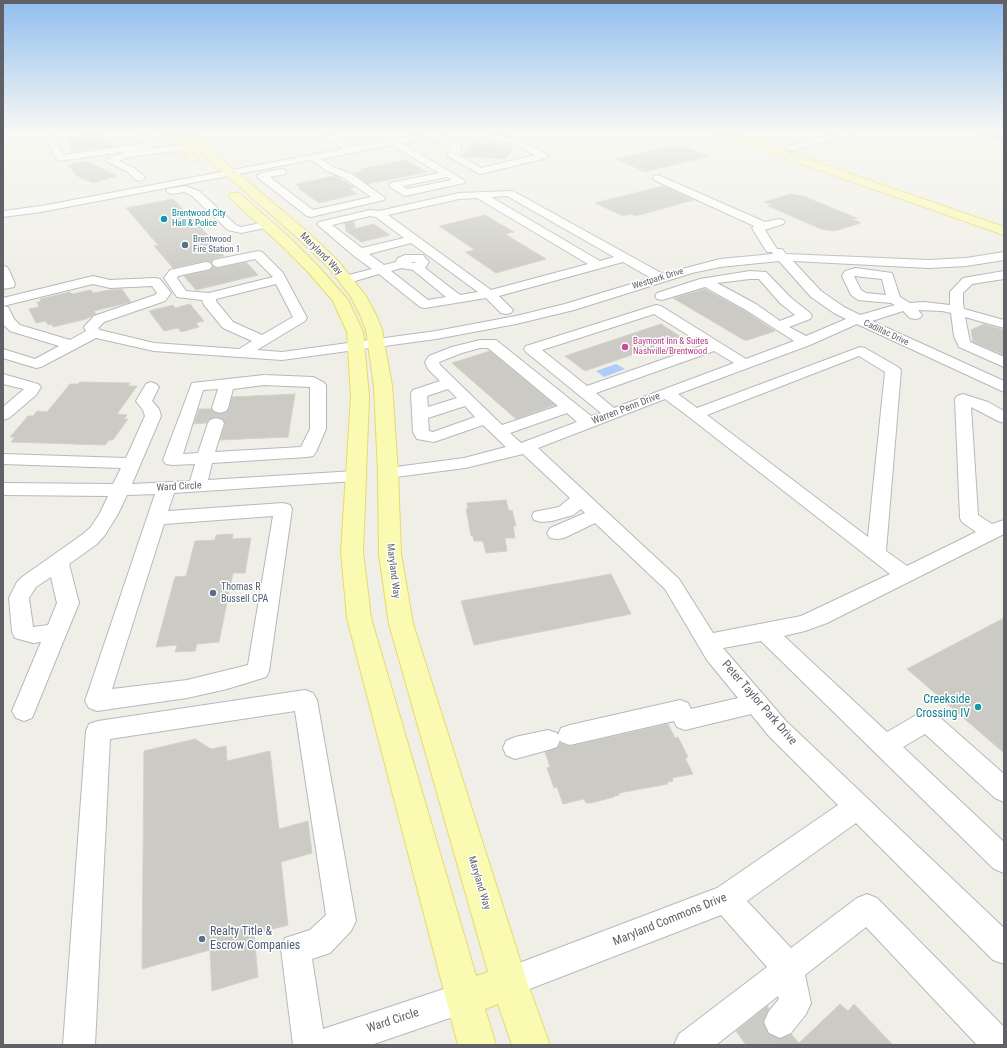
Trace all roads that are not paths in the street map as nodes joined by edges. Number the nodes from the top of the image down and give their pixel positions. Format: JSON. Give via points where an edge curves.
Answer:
{"nodes":[{"id":1,"x":142,"y":181,"type":"edge"},
{"id":2,"x":198,"y":181,"type":"edge"},
{"id":3,"x":218,"y":181,"type":"edge"},
{"id":4,"x":239,"y":181,"type":"edge"},
{"id":5,"x":268,"y":181,"type":"edge"},
{"id":6,"x":355,"y":181,"type":"edge"},
{"id":7,"x":417,"y":181,"type":"edge"},
{"id":8,"x":460,"y":181,"type":"edge"},
{"id":9,"x":665,"y":181,"type":"edge"},
{"id":10,"x":859,"y":181,"type":"edge"},
{"id":11,"x":888,"y":181,"type":"edge"},
{"id":12,"x":105,"y":186,"type":"dead end"},
{"id":13,"x":182,"y":186,"type":"junction"},
{"id":14,"x":149,"y":189,"type":"junction"},
{"id":15,"x":484,"y":198,"type":"junction"},
{"id":16,"x":87,"y":200,"type":"junction"},
{"id":17,"x":462,"y":207,"type":"dead end"},
{"id":18,"x":3,"y":214,"type":"edge"},
{"id":19,"x":384,"y":218,"type":"junction"},
{"id":20,"x":404,"y":220,"type":"dead end"},
{"id":21,"x":1004,"y":220,"type":"edge"},
{"id":22,"x":359,"y":223,"type":"tunnel mouth"},
{"id":23,"x":980,"y":223,"type":"junction"},
{"id":24,"x":562,"y":224,"type":"junction"},
{"id":25,"x":266,"y":225,"type":"junction"},
{"id":26,"x":292,"y":226,"type":"junction"},
{"id":27,"x":345,"y":226,"type":"tunnel mouth"},
{"id":28,"x":330,"y":230,"type":"junction"},
{"id":29,"x":538,"y":230,"type":"junction"},
{"id":30,"x":1004,"y":231,"type":"edge"},
{"id":31,"x":413,"y":239,"type":"junction"},
{"id":32,"x":387,"y":245,"type":"junction"},
{"id":33,"x":781,"y":247,"type":"junction"},
{"id":34,"x":1002,"y":249,"type":"edge"},
{"id":35,"x":358,"y":252,"type":"junction"},
{"id":36,"x":436,"y":256,"type":"junction"},
{"id":37,"x":624,"y":258,"type":"junction"},
{"id":38,"x":411,"y":262,"type":"junction"},
{"id":39,"x":598,"y":264,"type":"junction"},
{"id":40,"x":666,"y":265,"type":"junction"},
{"id":41,"x":3,"y":270,"type":"edge"},
{"id":42,"x":381,"y":270,"type":"junction"},
{"id":43,"x":647,"y":271,"type":"junction"},
{"id":44,"x":680,"y":273,"type":"junction"},
{"id":45,"x":1004,"y":275,"type":"edge"},
{"id":46,"x":661,"y":278,"type":"junction"},
{"id":47,"x":280,"y":279,"type":"junction"},
{"id":48,"x":345,"y":280,"type":"junction"},
{"id":49,"x":705,"y":282,"type":"junction"},
{"id":50,"x":3,"y":285,"type":"edge"},
{"id":51,"x":490,"y":294,"type":"junction"},
{"id":52,"x":662,"y":296,"type":"dead end"},
{"id":53,"x":209,"y":297,"type":"junction"},
{"id":54,"x":458,"y":299,"type":"junction"},
{"id":55,"x":894,"y":299,"type":"dead end"},
{"id":56,"x":3,"y":302,"type":"edge"},
{"id":57,"x":3,"y":310,"type":"edge"},
{"id":58,"x":506,"y":310,"type":"junction"},
{"id":59,"x":911,"y":311,"type":"junction"},
{"id":60,"x":956,"y":312,"type":"junction"},
{"id":61,"x":857,"y":320,"type":"junction"},
{"id":62,"x":1004,"y":324,"type":"edge"},
{"id":63,"x":778,"y":326,"type":"junction"},
{"id":64,"x":878,"y":329,"type":"junction"},
{"id":65,"x":94,"y":333,"type":"junction"},
{"id":66,"x":365,"y":337,"type":"junction"},
{"id":67,"x":263,"y":340,"type":"junction"},
{"id":68,"x":805,"y":342,"type":"junction"},
{"id":69,"x":70,"y":346,"type":"junction"},
{"id":70,"x":716,"y":346,"type":"junction"},
{"id":71,"x":3,"y":353,"type":"edge"},
{"id":72,"x":1004,"y":363,"type":"edge"},
{"id":73,"x":745,"y":364,"type":"junction"},
{"id":74,"x":238,"y":369,"type":"junction"},
{"id":75,"x":3,"y":379,"type":"edge"},
{"id":76,"x":451,"y":383,"type":"junction"},
{"id":77,"x":151,"y":387,"type":"dead end"},
{"id":78,"x":1004,"y":387,"type":"edge"},
{"id":79,"x":585,"y":392,"type":"junction"},
{"id":80,"x":667,"y":393,"type":"junction"},
{"id":81,"x":468,"y":400,"type":"junction"},
{"id":82,"x":569,"y":407,"type":"junction"},
{"id":83,"x":612,"y":414,"type":"junction"},
{"id":84,"x":695,"y":414,"type":"junction"},
{"id":85,"x":3,"y":415,"type":"edge"},
{"id":86,"x":420,"y":415,"type":"junction"},
{"id":87,"x":487,"y":418,"type":"junction"},
{"id":88,"x":1004,"y":418,"type":"edge"},
{"id":89,"x":589,"y":423,"type":"junction"},
{"id":90,"x":500,"y":431,"type":"junction"},
{"id":91,"x":522,"y":449,"type":"junction"},
{"id":92,"x":264,"y":455,"type":"junction"},
{"id":93,"x":205,"y":458,"type":"junction"},
{"id":94,"x":3,"y":459,"type":"edge"},
{"id":95,"x":132,"y":463,"type":"junction"},
{"id":96,"x":388,"y":473,"type":"junction"},
{"id":97,"x":355,"y":476,"type":"junction"},
{"id":98,"x":258,"y":483,"type":"junction"},
{"id":99,"x":197,"y":486,"type":"junction"},
{"id":100,"x":166,"y":488,"type":"junction"},
{"id":101,"x":3,"y":489,"type":"edge"},
{"id":102,"x":120,"y":490,"type":"junction"},
{"id":103,"x":580,"y":497,"type":"junction"},
{"id":104,"x":598,"y":514,"type":"junction"},
{"id":105,"x":541,"y":516,"type":"dead end"},
{"id":106,"x":157,"y":518,"type":"junction"},
{"id":107,"x":998,"y":530,"type":"edge"},
{"id":108,"x":558,"y":533,"type":"dead end"},
{"id":109,"x":876,"y":553,"type":"junction"},
{"id":110,"x":58,"y":562,"type":"junction"},
{"id":111,"x":905,"y":575,"type":"junction"},
{"id":112,"x":56,"y":632,"type":"junction"},
{"id":113,"x":766,"y":632,"type":"junction"},
{"id":114,"x":708,"y":642,"type":"junction"},
{"id":115,"x":756,"y":703,"type":"junction"},
{"id":116,"x":24,"y":711,"type":"dead end"},
{"id":117,"x":885,"y":745,"type":"junction"},
{"id":118,"x":514,"y":748,"type":"dead end"},
{"id":119,"x":1004,"y":790,"type":"edge"},
{"id":120,"x":858,"y":806,"type":"junction"},
{"id":121,"x":1004,"y":860,"type":"edge"},
{"id":122,"x":726,"y":899,"type":"junction"},
{"id":123,"x":1004,"y":949,"type":"edge"},
{"id":124,"x":789,"y":969,"type":"junction"},
{"id":125,"x":509,"y":982,"type":"junction"},
{"id":126,"x":465,"y":998,"type":"junction"},
{"id":127,"x":780,"y":1022,"type":"tunnel mouth"},
{"id":128,"x":79,"y":1045,"type":"edge"},
{"id":129,"x":309,"y":1045,"type":"edge"},
{"id":130,"x":322,"y":1045,"type":"edge"},
{"id":131,"x":477,"y":1045,"type":"edge"},
{"id":132,"x":531,"y":1045,"type":"edge"},
{"id":133,"x":691,"y":1045,"type":"edge"},
{"id":134,"x":999,"y":1045,"type":"edge"}],
"edges":[{"from":1,"to":14,"type":"street"},
{"from":2,"to":13,"type":"street"},
{"from":3,"to":25,"type":"main road","name":"Maryland Way"},
{"from":4,"to":26,"type":"main road","name":"Maryland Way"},
{"from":5,"to":6,"type":"street","via":[[311,214],[380,198]]},
{"from":7,"to":8,"type":"street","via":[[394,186],[405,193]]},
{"from":9,"to":33,"type":"street","name":"Cadillac Drive","via":[[768,225]]},
{"from":10,"to":23,"type":"main road"},
{"from":11,"to":21,"type":"main road"},
{"from":12,"to":16,"type":"street","via":[[86,192],[84,194]]},
{"from":13,"to":14,"type":"street","via":[[160,193],[154,193]]},
{"from":13,"to":25,"type":"street","via":[[195,193],[232,228],[241,230]]},
{"from":14,"to":16,"type":"street"},
{"from":15,"to":17,"type":"street"},
{"from":15,"to":19,"type":"street","via":[[448,198]]},
{"from":15,"to":24,"type":"street","via":[[508,193]]},
{"from":15,"to":29,"type":"street"},
{"from":16,"to":18,"type":"street"},
{"from":19,"to":20,"type":"street"},
{"from":19,"to":22,"type":"street"},
{"from":19,"to":28,"type":"street","via":[[370,213],[323,224]]},
{"from":19,"to":31,"type":"street"},
{"from":23,"to":30,"type":"main road"},
{"from":23,"to":34,"type":"main road","via":[[996,233]]},
{"from":24,"to":29,"type":"street"},
{"from":24,"to":37,"type":"street"},
{"from":25,"to":26,"type":"main road"},
{"from":25,"to":66,"type":"main road","name":"Maryland Way","via":[[314,270],[340,300]]},
{"from":26,"to":48,"type":"main road","name":"Maryland Way","via":[[334,265]]},
{"from":27,"to":28,"type":"street"},
{"from":28,"to":35,"type":"street"},
{"from":29,"to":39,"type":"street"},
{"from":31,"to":32,"type":"street"},
{"from":31,"to":36,"type":"street"},
{"from":32,"to":35,"type":"street"},
{"from":32,"to":38,"type":"street"},
{"from":33,"to":34,"type":"street","name":"Westpark Drive","via":[[914,255]]},
{"from":33,"to":34,"type":"street","name":"Westpark Drive","via":[[929,264],[966,262]]},
{"from":33,"to":40,"type":"street","name":"Westpark Drive","via":[[712,254]]},
{"from":33,"to":44,"type":"street","name":"Westpark Drive"},
{"from":33,"to":61,"type":"street","name":"Cadillac Drive","via":[[822,299]]},
{"from":35,"to":42,"type":"street"},
{"from":36,"to":38,"type":"street"},
{"from":36,"to":51,"type":"street"},
{"from":37,"to":39,"type":"street"},
{"from":37,"to":43,"type":"street"},
{"from":38,"to":42,"type":"street"},
{"from":38,"to":54,"type":"street"},
{"from":39,"to":51,"type":"street"},
{"from":40,"to":43,"type":"street","name":"Westpark Drive"},
{"from":40,"to":44,"type":"street"},
{"from":41,"to":50,"type":"street","via":[[9,284]]},
{"from":42,"to":48,"type":"street"},
{"from":42,"to":54,"type":"street","via":[[424,304]]},
{"from":43,"to":46,"type":"street"},
{"from":43,"to":58,"type":"street","name":"Westpark Drive","via":[[557,298]]},
{"from":44,"to":46,"type":"street","name":"Westpark Drive"},
{"from":45,"to":60,"type":"street","via":[[968,281],[957,292]]},
{"from":46,"to":66,"type":"street","name":"Westpark Drive","via":[[569,307],[516,320],[436,335]]},
{"from":47,"to":53,"type":"street"},
{"from":47,"to":53,"type":"street","via":[[258,255],[174,274],[170,278],[182,294]]},
{"from":47,"to":67,"type":"street","via":[[300,318]]},
{"from":48,"to":66,"type":"main road","name":"Maryland Way","via":[[358,296],[369,317]]},
{"from":49,"to":52,"type":"street"},
{"from":49,"to":63,"type":"street"},
{"from":49,"to":63,"type":"street","via":[[762,275],[785,300],[805,316]]},
{"from":51,"to":54,"type":"street"},
{"from":51,"to":58,"type":"street"},
{"from":53,"to":67,"type":"street","via":[[208,302],[228,325]]},
{"from":55,"to":59,"type":"street"},
{"from":56,"to":65,"type":"street","via":[[93,280],[110,284],[155,282],[164,293],[160,298],[99,319],[91,327]]},
{"from":57,"to":69,"type":"street","via":[[8,321],[16,328]]},
{"from":58,"to":66,"type":"street","name":"Westpark Drive"},
{"from":59,"to":60,"type":"street","via":[[944,314]]},
{"from":59,"to":61,"type":"street","name":"Warren Penn Drive"},
{"from":59,"to":64,"type":"street"},
{"from":60,"to":62,"type":"street"},
{"from":60,"to":72,"type":"street","via":[[964,344]]},
{"from":61,"to":64,"type":"street","name":"Cadillac Drive"},
{"from":61,"to":68,"type":"street","name":"Warren Penn Drive"},
{"from":63,"to":68,"type":"street"},
{"from":64,"to":78,"type":"street","name":"Cadillac Drive"},
{"from":65,"to":69,"type":"street"},
{"from":65,"to":74,"type":"street"},
{"from":66,"to":74,"type":"street"},
{"from":66,"to":96,"type":"main road","name":"Maryland Way","via":[[383,386]]},
{"from":66,"to":97,"type":"main road","name":"Maryland Way"},
{"from":67,"to":74,"type":"street"},
{"from":68,"to":73,"type":"street","name":"Warren Penn Drive"},
{"from":69,"to":71,"type":"street","via":[[36,364]]},
{"from":70,"to":73,"type":"street"},
{"from":70,"to":79,"type":"street"},
{"from":70,"to":79,"type":"street","via":[[656,309],[531,349]]},
{"from":73,"to":80,"type":"street","name":"Warren Penn Drive"},
{"from":74,"to":92,"type":"street","via":[[264,380],[313,382],[318,385],[318,429],[307,452]]},
{"from":74,"to":93,"type":"street","via":[[218,416]]},
{"from":74,"to":93,"type":"street","via":[[197,386],[172,460]]},
{"from":75,"to":85,"type":"street","via":[[33,388]]},
{"from":76,"to":81,"type":"street","name":"Peter Taylor Park Drive"},
{"from":76,"to":82,"type":"street","name":"Peter Taylor Park Drive","via":[[433,366],[434,359],[457,350],[491,343]]},
{"from":76,"to":86,"type":"street","via":[[419,393]]},
{"from":77,"to":95,"type":"street","via":[[144,400],[153,416]]},
{"from":79,"to":83,"type":"street"},
{"from":80,"to":83,"type":"street","name":"Warren Penn Drive"},
{"from":80,"to":84,"type":"street"},
{"from":81,"to":86,"type":"street"},
{"from":81,"to":87,"type":"street","name":"Peter Taylor Park Drive"},
{"from":82,"to":89,"type":"street"},
{"from":82,"to":90,"type":"street"},
{"from":83,"to":89,"type":"street","name":"Warren Penn Drive"},
{"from":84,"to":109,"type":"street"},
{"from":84,"to":109,"type":"street","via":[[860,351],[893,370]]},
{"from":86,"to":87,"type":"street","via":[[423,435],[430,437]]},
{"from":87,"to":90,"type":"street","name":"Peter Taylor Park Drive"},
{"from":88,"to":107,"type":"street","via":[[982,405],[963,399],[969,518]]},
{"from":89,"to":91,"type":"street","name":"Warren Penn Drive"},
{"from":90,"to":91,"type":"street","name":"Peter Taylor Park Drive"},
{"from":91,"to":96,"type":"street","name":"Warren Penn Drive","via":[[458,464]]},
{"from":91,"to":103,"type":"street","name":"Peter Taylor Park Drive"},
{"from":92,"to":93,"type":"street"},
{"from":92,"to":98,"type":"street"},
{"from":93,"to":99,"type":"street"},
{"from":94,"to":95,"type":"street"},
{"from":95,"to":102,"type":"street"},
{"from":96,"to":97,"type":"main road"},
{"from":96,"to":125,"type":"main road","name":"Maryland Way","via":[[390,554],[401,624]]},
{"from":97,"to":98,"type":"street","name":"Ward Circle"},
{"from":97,"to":126,"type":"main road","name":"Maryland Way","via":[[352,552],[359,618]]},
{"from":98,"to":99,"type":"street","name":"Ward Circle"},
{"from":99,"to":100,"type":"street","name":"Ward Circle"},
{"from":100,"to":102,"type":"street","name":"Ward Circle"},
{"from":100,"to":106,"type":"street"},
{"from":101,"to":102,"type":"street","name":"Ward Circle"},
{"from":102,"to":110,"type":"street","via":[[98,531]]},
{"from":103,"to":104,"type":"street","name":"Peter Taylor Park Drive"},
{"from":103,"to":105,"type":"street","via":[[566,511]]},
{"from":104,"to":108,"type":"street"},
{"from":104,"to":114,"type":"street","name":"Peter Taylor Park Drive","via":[[672,584]]},
{"from":106,"to":106,"type":"street","via":[[150,540],[97,701],[187,688],[258,671],[283,509]]},
{"from":107,"to":111,"type":"street"},
{"from":109,"to":111,"type":"street"},
{"from":110,"to":112,"type":"street","via":[[68,603]]},
{"from":110,"to":112,"type":"street","via":[[29,582],[19,598],[23,632],[29,635]]},
{"from":111,"to":113,"type":"street","via":[[820,618]]},
{"from":112,"to":116,"type":"street"},
{"from":113,"to":114,"type":"street"},
{"from":113,"to":117,"type":"street"},
{"from":114,"to":115,"type":"street","name":"Peter Taylor Park Drive"},
{"from":115,"to":118,"type":"street"},
{"from":115,"to":120,"type":"street","name":"Peter Taylor Park Drive","via":[[777,728]]},
{"from":117,"to":119,"type":"street","via":[[927,721]]},
{"from":117,"to":121,"type":"street"},
{"from":120,"to":122,"type":"street","name":"Maryland Commons Drive"},
{"from":120,"to":123,"type":"street","name":"Peter Taylor Park Drive"},
{"from":122,"to":124,"type":"street"},
{"from":122,"to":125,"type":"street","name":"Maryland Commons Drive"},
{"from":124,"to":127,"type":"street","via":[[795,1003]]},
{"from":124,"to":133,"type":"street"},
{"from":124,"to":134,"type":"street","via":[[867,908]]},
{"from":125,"to":126,"type":"main road"},
{"from":125,"to":132,"type":"main road","name":"Maryland Way"},
{"from":126,"to":130,"type":"street","name":"Ward Circle"},
{"from":126,"to":131,"type":"main road","name":"Maryland Way"},
{"from":128,"to":129,"type":"street","via":[[98,731],[305,700],[341,921],[319,942],[296,949]]}]}
